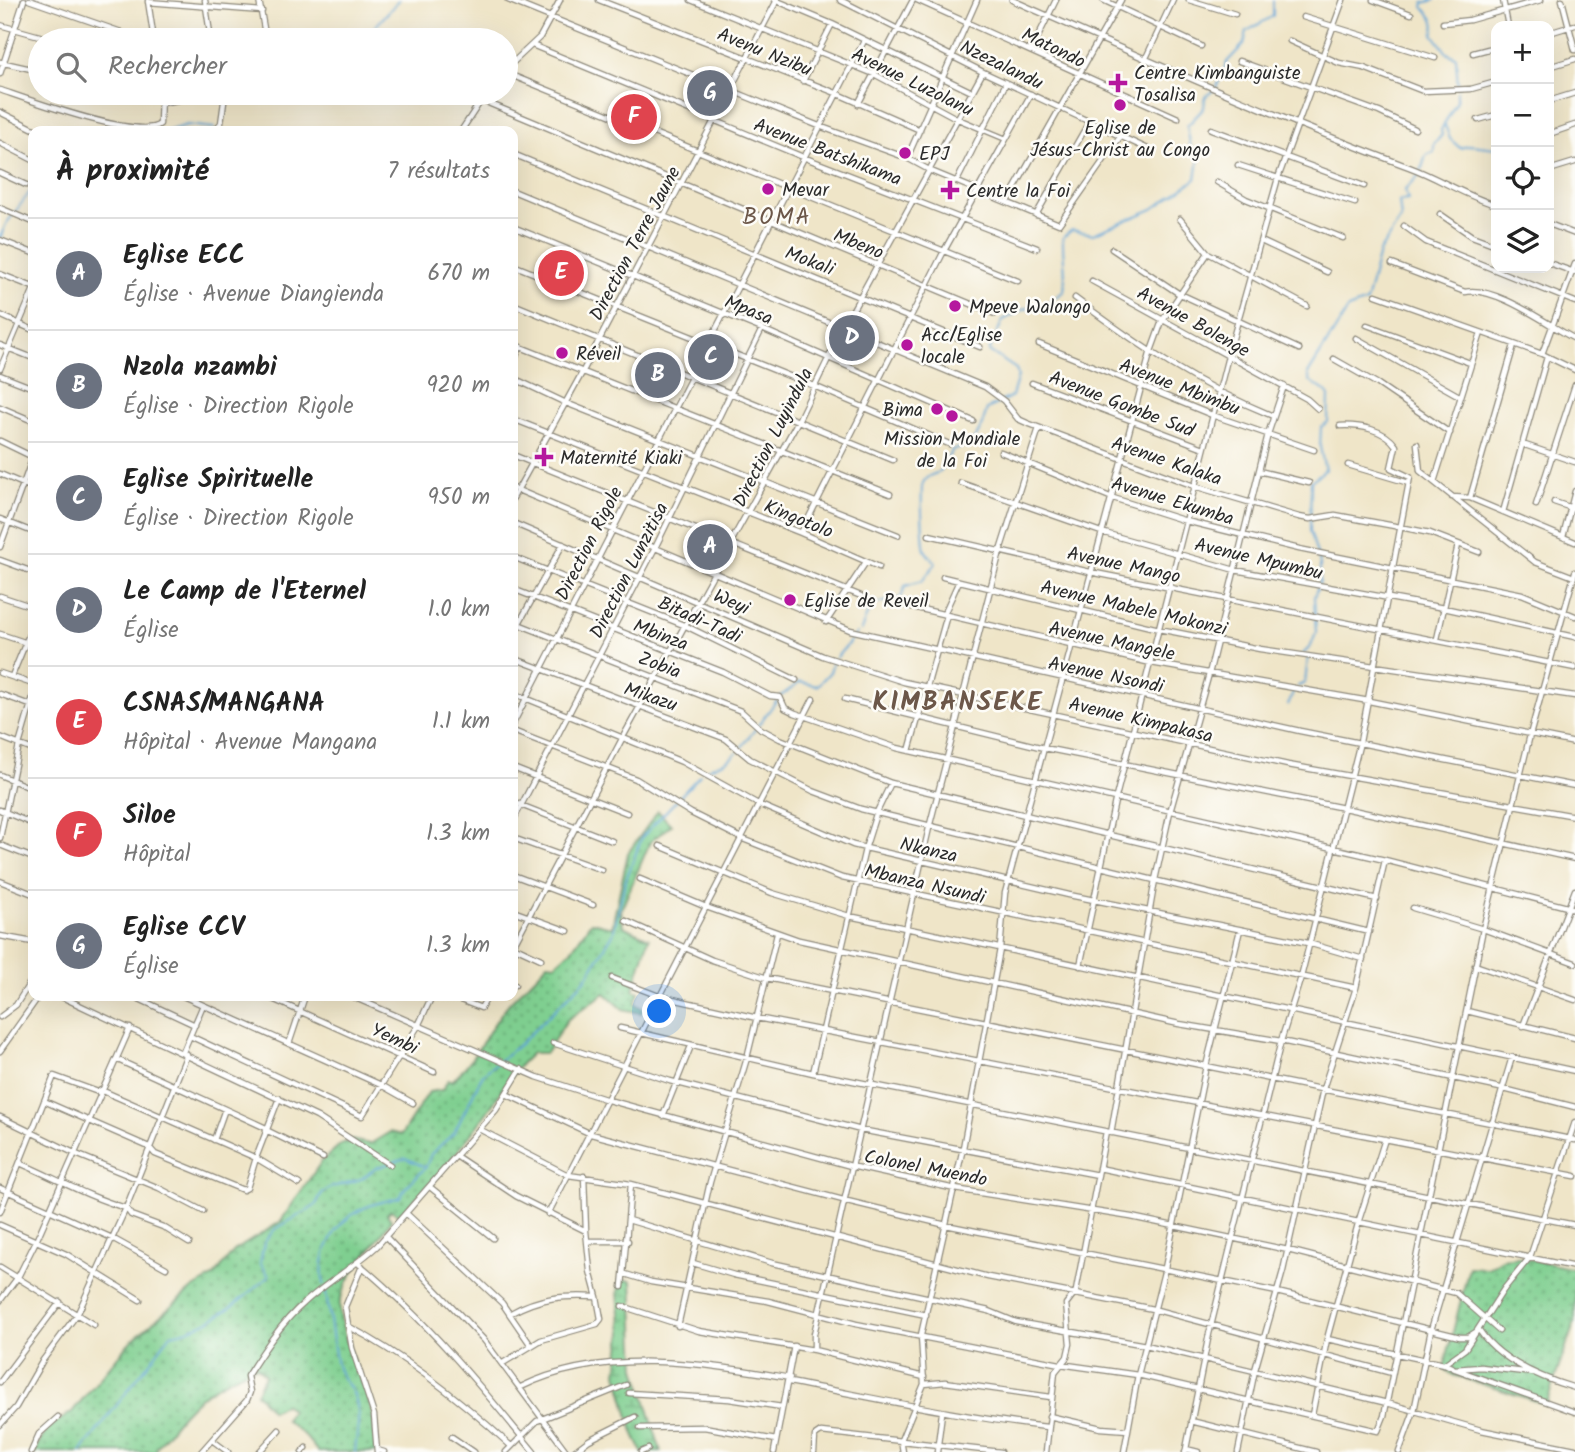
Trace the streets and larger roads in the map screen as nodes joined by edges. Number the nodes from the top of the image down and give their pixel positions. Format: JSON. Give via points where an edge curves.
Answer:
{"nodes":[{"id":1,"x":27,"y":0,"type":"edge"},
{"id":2,"x":205,"y":0,"type":"edge"},
{"id":3,"x":260,"y":0,"type":"edge"},
{"id":4,"x":508,"y":0,"type":"edge"},
{"id":5,"x":560,"y":0,"type":"edge"},
{"id":6,"x":599,"y":0,"type":"edge"},
{"id":7,"x":691,"y":0,"type":"edge"},
{"id":8,"x":776,"y":0,"type":"edge"},
{"id":9,"x":840,"y":0,"type":"edge"},
{"id":10,"x":915,"y":0,"type":"edge"},
{"id":11,"x":977,"y":0,"type":"edge"},
{"id":12,"x":1012,"y":0,"type":"edge"},
{"id":13,"x":1056,"y":0,"type":"edge"},
{"id":14,"x":1103,"y":0,"type":"edge"},
{"id":15,"x":1121,"y":0,"type":"edge"},
{"id":16,"x":1173,"y":0,"type":"edge"},
{"id":17,"x":1189,"y":0,"type":"edge"},
{"id":18,"x":1343,"y":0,"type":"edge"},
{"id":19,"x":1373,"y":0,"type":"edge"},
{"id":20,"x":1503,"y":0,"type":"edge"},
{"id":21,"x":1541,"y":0,"type":"edge"},
{"id":22,"x":1562,"y":0,"type":"edge"},
{"id":23,"x":148,"y":1,"type":"edge"},
{"id":24,"x":1117,"y":6,"type":"junction"},
{"id":25,"x":206,"y":7,"type":"junction"},
{"id":26,"x":1505,"y":10,"type":"junction"},
{"id":27,"x":262,"y":11,"type":"junction"},
{"id":28,"x":1235,"y":14,"type":"dead end"},
{"id":29,"x":1411,"y":14,"type":"dead end"},
{"id":30,"x":1048,"y":16,"type":"junction"},
{"id":31,"x":1303,"y":18,"type":"dead end"},
{"id":32,"x":551,"y":19,"type":"junction"},
{"id":33,"x":967,"y":21,"type":"junction"},
{"id":34,"x":1507,"y":21,"type":"edge"},
{"id":35,"x":1443,"y":23,"type":"dead end"},
{"id":36,"x":832,"y":24,"type":"junction"},
{"id":37,"x":0,"y":25,"type":"edge"},
{"id":38,"x":1334,"y":25,"type":"junction"},
{"id":39,"x":1572,"y":25,"type":"edge"},
{"id":40,"x":1161,"y":27,"type":"junction"},
{"id":41,"x":109,"y":28,"type":"edge"},
{"id":42,"x":152,"y":28,"type":"edge"},
{"id":43,"x":209,"y":28,"type":"edge"},
{"id":44,"x":264,"y":28,"type":"edge"},
{"id":45,"x":14,"y":29,"type":"junction"},
{"id":46,"x":762,"y":29,"type":"junction"},
{"id":47,"x":898,"y":30,"type":"junction"},
{"id":48,"x":1554,"y":31,"type":"edge"},
{"id":49,"x":28,"y":33,"type":"edge"},
{"id":50,"x":1098,"y":38,"type":"junction"},
{"id":51,"x":864,"y":41,"type":"junction"},
{"id":52,"x":1290,"y":41,"type":"dead end"},
{"id":53,"x":532,"y":46,"type":"junction"},
{"id":54,"x":1201,"y":46,"type":"dead end"},
{"id":55,"x":1491,"y":48,"type":"edge"},
{"id":56,"x":1575,"y":50,"type":"edge"},
{"id":57,"x":1031,"y":51,"type":"junction"},
{"id":58,"x":886,"y":52,"type":"junction"},
{"id":59,"x":1473,"y":52,"type":"dead end"},
{"id":60,"x":817,"y":53,"type":"junction"},
{"id":61,"x":951,"y":54,"type":"junction"},
{"id":62,"x":1322,"y":55,"type":"junction"},
{"id":63,"x":1436,"y":58,"type":"dead end"},
{"id":64,"x":518,"y":59,"type":"edge"},
{"id":65,"x":746,"y":59,"type":"junction"},
{"id":66,"x":1145,"y":60,"type":"junction"},
{"id":67,"x":1575,"y":60,"type":"edge"},
{"id":68,"x":1239,"y":61,"type":"dead end"},
{"id":69,"x":2,"y":63,"type":"edge"},
{"id":70,"x":851,"y":64,"type":"junction"},
{"id":71,"x":1554,"y":66,"type":"edge"},
{"id":72,"x":28,"y":68,"type":"edge"},
{"id":73,"x":983,"y":72,"type":"junction"},
{"id":74,"x":0,"y":74,"type":"edge"},
{"id":75,"x":874,"y":74,"type":"junction"},
{"id":76,"x":1079,"y":75,"type":"junction"},
{"id":77,"x":518,"y":76,"type":"edge"},
{"id":78,"x":941,"y":78,"type":"junction"},
{"id":79,"x":803,"y":81,"type":"junction"},
{"id":80,"x":1006,"y":83,"type":"junction"},
{"id":81,"x":1491,"y":83,"type":"edge"},
{"id":82,"x":1312,"y":88,"type":"junction"},
{"id":83,"x":730,"y":89,"type":"junction"},
{"id":84,"x":0,"y":90,"type":"edge"},
{"id":85,"x":972,"y":92,"type":"junction"},
{"id":86,"x":836,"y":93,"type":"junction"},
{"id":87,"x":1575,"y":93,"type":"edge"},
{"id":88,"x":1031,"y":94,"type":"junction"},
{"id":89,"x":28,"y":98,"type":"edge"},
{"id":90,"x":1554,"y":99,"type":"edge"},
{"id":91,"x":858,"y":104,"type":"junction"},
{"id":92,"x":51,"y":105,"type":"edge"},
{"id":93,"x":162,"y":105,"type":"edge"},
{"id":94,"x":223,"y":105,"type":"edge"},
{"id":95,"x":478,"y":105,"type":"edge"},
{"id":96,"x":493,"y":105,"type":"edge"},
{"id":97,"x":931,"y":105,"type":"junction"},
{"id":98,"x":1060,"y":108,"type":"junction"},
{"id":99,"x":0,"y":111,"type":"edge"},
{"id":100,"x":1491,"y":116,"type":"edge"},
{"id":101,"x":1178,"y":118,"type":"dead end"},
{"id":102,"x":958,"y":119,"type":"junction"},
{"id":103,"x":1478,"y":120,"type":"dead end"},
{"id":104,"x":715,"y":121,"type":"junction"},
{"id":105,"x":1089,"y":122,"type":"junction"},
{"id":106,"x":1298,"y":124,"type":"junction"},
{"id":107,"x":1575,"y":125,"type":"edge"},
{"id":108,"x":28,"y":126,"type":"edge"},
{"id":109,"x":122,"y":126,"type":"edge"},
{"id":110,"x":156,"y":126,"type":"edge"},
{"id":111,"x":218,"y":126,"type":"edge"},
{"id":112,"x":466,"y":126,"type":"edge"},
{"id":113,"x":819,"y":126,"type":"junction"},
{"id":114,"x":983,"y":129,"type":"junction"},
{"id":115,"x":1211,"y":129,"type":"dead end"},
{"id":116,"x":1415,"y":129,"type":"dead end"},
{"id":117,"x":920,"y":130,"type":"junction"},
{"id":118,"x":1554,"y":132,"type":"edge"},
{"id":119,"x":1121,"y":137,"type":"junction"},
{"id":120,"x":1006,"y":139,"type":"junction"},
{"id":121,"x":0,"y":143,"type":"edge"},
{"id":122,"x":1152,"y":150,"type":"dead end"},
{"id":123,"x":698,"y":152,"type":"junction"},
{"id":124,"x":518,"y":155,"type":"edge"},
{"id":125,"x":28,"y":157,"type":"edge"},
{"id":126,"x":803,"y":157,"type":"junction"},
{"id":127,"x":907,"y":158,"type":"junction"},
{"id":128,"x":1284,"y":159,"type":"junction"},
{"id":129,"x":1575,"y":162,"type":"edge"},
{"id":130,"x":1238,"y":165,"type":"dead end"},
{"id":131,"x":1554,"y":168,"type":"edge"},
{"id":132,"x":931,"y":171,"type":"junction"},
{"id":133,"x":0,"y":173,"type":"edge"},
{"id":134,"x":1278,"y":178,"type":"junction"},
{"id":135,"x":957,"y":181,"type":"junction"},
{"id":136,"x":1217,"y":182,"type":"dead end"},
{"id":137,"x":681,"y":184,"type":"junction"},
{"id":138,"x":26,"y":185,"type":"dead end"},
{"id":139,"x":1364,"y":186,"type":"dead end"},
{"id":140,"x":786,"y":188,"type":"junction"},
{"id":141,"x":978,"y":190,"type":"junction"},
{"id":142,"x":518,"y":193,"type":"edge"},
{"id":143,"x":915,"y":200,"type":"junction"},
{"id":144,"x":1007,"y":202,"type":"junction"},
{"id":145,"x":1355,"y":203,"type":"dead end"},
{"id":146,"x":1491,"y":203,"type":"edge"},
{"id":147,"x":2,"y":209,"type":"edge"},
{"id":148,"x":1270,"y":209,"type":"junction"},
{"id":149,"x":1440,"y":214,"type":"dead end"},
{"id":150,"x":665,"y":215,"type":"junction"},
{"id":151,"x":1036,"y":215,"type":"junction"},
{"id":152,"x":963,"y":219,"type":"junction"},
{"id":153,"x":1180,"y":219,"type":"dead end"},
{"id":154,"x":28,"y":220,"type":"edge"},
{"id":155,"x":769,"y":221,"type":"junction"},
{"id":156,"x":1404,"y":226,"type":"dead end"},
{"id":157,"x":1554,"y":226,"type":"edge"},
{"id":158,"x":518,"y":229,"type":"edge"},
{"id":159,"x":895,"y":232,"type":"junction"},
{"id":160,"x":1575,"y":234,"type":"edge"},
{"id":161,"x":1343,"y":238,"type":"dead end"},
{"id":162,"x":0,"y":240,"type":"edge"},
{"id":163,"x":1261,"y":241,"type":"junction"},
{"id":164,"x":1491,"y":243,"type":"edge"},
{"id":165,"x":647,"y":246,"type":"junction"},
{"id":166,"x":1037,"y":248,"type":"dead end"},
{"id":167,"x":1112,"y":249,"type":"dead end"},
{"id":168,"x":28,"y":251,"type":"edge"},
{"id":169,"x":944,"y":251,"type":"junction"},
{"id":170,"x":752,"y":253,"type":"junction"},
{"id":171,"x":1208,"y":253,"type":"junction"},
{"id":172,"x":1392,"y":264,"type":"dead end"},
{"id":173,"x":1575,"y":264,"type":"edge"},
{"id":174,"x":877,"y":265,"type":"junction"},
{"id":175,"x":1554,"y":265,"type":"edge"},
{"id":176,"x":518,"y":267,"type":"edge"},
{"id":177,"x":1327,"y":272,"type":"dead end"},
{"id":178,"x":1574,"y":272,"type":"edge"},
{"id":179,"x":0,"y":274,"type":"edge"},
{"id":180,"x":632,"y":275,"type":"junction"},
{"id":181,"x":1251,"y":275,"type":"junction"},
{"id":182,"x":1018,"y":281,"type":"dead end"},
{"id":183,"x":1092,"y":281,"type":"dead end"},
{"id":184,"x":737,"y":283,"type":"junction"},
{"id":185,"x":927,"y":286,"type":"junction"},
{"id":186,"x":28,"y":287,"type":"edge"},
{"id":187,"x":1178,"y":293,"type":"junction"},
{"id":188,"x":860,"y":295,"type":"junction"},
{"id":189,"x":1376,"y":295,"type":"dead end"},
{"id":190,"x":1075,"y":298,"type":"dead end"},
{"id":191,"x":1563,"y":298,"type":"junction"},
{"id":192,"x":28,"y":301,"type":"edge"},
{"id":193,"x":1575,"y":303,"type":"edge"},
{"id":194,"x":518,"y":306,"type":"edge"},
{"id":195,"x":1307,"y":306,"type":"dead end"},
{"id":196,"x":615,"y":307,"type":"junction"},
{"id":197,"x":722,"y":313,"type":"junction"},
{"id":198,"x":995,"y":314,"type":"dead end"},
{"id":199,"x":0,"y":315,"type":"edge"},
{"id":200,"x":912,"y":318,"type":"junction"},
{"id":201,"x":1162,"y":321,"type":"junction"},
{"id":202,"x":1238,"y":322,"type":"junction"},
{"id":203,"x":19,"y":323,"type":"junction"},
{"id":204,"x":1367,"y":325,"type":"dead end"},
{"id":205,"x":844,"y":326,"type":"junction"},
{"id":206,"x":1552,"y":327,"type":"junction"},
{"id":207,"x":28,"y":328,"type":"edge"},
{"id":208,"x":762,"y":329,"type":"junction"},
{"id":209,"x":1481,"y":333,"type":"junction"},
{"id":210,"x":1356,"y":338,"type":"dead end"},
{"id":211,"x":1575,"y":339,"type":"edge"},
{"id":212,"x":599,"y":340,"type":"junction"},
{"id":213,"x":706,"y":343,"type":"junction"},
{"id":214,"x":1039,"y":344,"type":"dead end"},
{"id":215,"x":0,"y":345,"type":"edge"},
{"id":216,"x":1514,"y":345,"type":"junction"},
{"id":217,"x":980,"y":346,"type":"dead end"},
{"id":218,"x":520,"y":347,"type":"joint"},
{"id":219,"x":895,"y":347,"type":"junction"},
{"id":220,"x":8,"y":348,"type":"junction"},
{"id":221,"x":1299,"y":349,"type":"dead end"},
{"id":222,"x":518,"y":352,"type":"edge"},
{"id":223,"x":1150,"y":354,"type":"junction"},
{"id":224,"x":1545,"y":355,"type":"junction"},
{"id":225,"x":28,"y":356,"type":"edge"},
{"id":226,"x":1228,"y":356,"type":"junction"},
{"id":227,"x":828,"y":358,"type":"junction"},
{"id":228,"x":747,"y":359,"type":"junction"},
{"id":229,"x":1334,"y":359,"type":"dead end"},
{"id":230,"x":1470,"y":363,"type":"junction"},
{"id":231,"x":0,"y":369,"type":"edge"},
{"id":232,"x":1575,"y":370,"type":"edge"},
{"id":233,"x":583,"y":371,"type":"junction"},
{"id":234,"x":0,"y":375,"type":"edge"},
{"id":235,"x":690,"y":376,"type":"junction"},
{"id":236,"x":879,"y":379,"type":"junction"},
{"id":237,"x":518,"y":380,"type":"edge"},
{"id":238,"x":1032,"y":383,"type":"dead end"},
{"id":239,"x":1575,"y":385,"type":"edge"},
{"id":240,"x":28,"y":386,"type":"edge"},
{"id":241,"x":814,"y":386,"type":"junction"},
{"id":242,"x":1284,"y":386,"type":"junction"},
{"id":243,"x":1141,"y":387,"type":"junction"},
{"id":244,"x":732,"y":393,"type":"junction"},
{"id":245,"x":1218,"y":394,"type":"junction"},
{"id":246,"x":1461,"y":397,"type":"junction"},
{"id":247,"x":566,"y":402,"type":"junction"},
{"id":248,"x":0,"y":407,"type":"edge"},
{"id":249,"x":674,"y":407,"type":"junction"},
{"id":250,"x":864,"y":408,"type":"junction"},
{"id":251,"x":1318,"y":409,"type":"dead end"},
{"id":252,"x":1212,"y":415,"type":"junction"},
{"id":253,"x":1273,"y":416,"type":"junction"},
{"id":254,"x":28,"y":419,"type":"edge"},
{"id":255,"x":518,"y":421,"type":"edge"},
{"id":256,"x":798,"y":421,"type":"junction"},
{"id":257,"x":973,"y":421,"type":"dead end"},
{"id":258,"x":716,"y":423,"type":"junction"},
{"id":259,"x":1131,"y":423,"type":"junction"},
{"id":260,"x":1340,"y":426,"type":"dead end"},
{"id":261,"x":1039,"y":428,"type":"junction"},
{"id":262,"x":549,"y":433,"type":"junction"},
{"id":263,"x":1450,"y":433,"type":"junction"},
{"id":264,"x":1268,"y":434,"type":"junction"},
{"id":265,"x":658,"y":437,"type":"junction"},
{"id":266,"x":0,"y":441,"type":"edge"},
{"id":267,"x":848,"y":441,"type":"junction"},
{"id":268,"x":949,"y":444,"type":"dead end"},
{"id":269,"x":1417,"y":444,"type":"dead end"},
{"id":270,"x":1522,"y":444,"type":"junction"},
{"id":271,"x":1203,"y":448,"type":"junction"},
{"id":272,"x":781,"y":449,"type":"junction"},
{"id":273,"x":1314,"y":450,"type":"dead end"},
{"id":274,"x":1001,"y":452,"type":"dead end"},
{"id":275,"x":700,"y":453,"type":"junction"},
{"id":276,"x":1550,"y":454,"type":"junction"},
{"id":277,"x":28,"y":455,"type":"edge"},
{"id":278,"x":518,"y":457,"type":"edge"},
{"id":279,"x":892,"y":460,"type":"dead end"},
{"id":280,"x":1121,"y":460,"type":"junction"},
{"id":281,"x":1575,"y":462,"type":"edge"},
{"id":282,"x":532,"y":463,"type":"junction"},
{"id":283,"x":1026,"y":463,"type":"junction"},
{"id":284,"x":1348,"y":466,"type":"dead end"},
{"id":285,"x":28,"y":469,"type":"edge"},
{"id":286,"x":641,"y":471,"type":"junction"},
{"id":287,"x":832,"y":471,"type":"junction"},
{"id":288,"x":1259,"y":471,"type":"junction"},
{"id":289,"x":0,"y":474,"type":"edge"},
{"id":290,"x":765,"y":481,"type":"junction"},
{"id":291,"x":1434,"y":482,"type":"junction"},
{"id":292,"x":22,"y":483,"type":"junction"},
{"id":293,"x":961,"y":483,"type":"dead end"},
{"id":294,"x":1309,"y":483,"type":"dead end"},
{"id":295,"x":1409,"y":483,"type":"junction"},
{"id":296,"x":518,"y":484,"type":"edge"},
{"id":297,"x":28,"y":486,"type":"edge"},
{"id":298,"x":1194,"y":486,"type":"junction"},
{"id":299,"x":684,"y":488,"type":"junction"},
{"id":300,"x":518,"y":490,"type":"edge"},
{"id":301,"x":1575,"y":491,"type":"edge"},
{"id":302,"x":890,"y":494,"type":"dead end"},
{"id":303,"x":1110,"y":497,"type":"junction"},
{"id":304,"x":1451,"y":497,"type":"junction"},
{"id":305,"x":1470,"y":498,"type":"junction"},
{"id":306,"x":816,"y":501,"type":"junction"},
{"id":307,"x":625,"y":502,"type":"junction"},
{"id":308,"x":1554,"y":502,"type":"dead end"},
{"id":309,"x":1251,"y":503,"type":"junction"},
{"id":310,"x":1014,"y":504,"type":"junction"},
{"id":311,"x":1536,"y":505,"type":"dead end"},
{"id":312,"x":1573,"y":508,"type":"edge"},
{"id":313,"x":748,"y":512,"type":"junction"},
{"id":314,"x":1503,"y":512,"type":"junction"},
{"id":315,"x":0,"y":519,"type":"edge"},
{"id":316,"x":669,"y":520,"type":"junction"},
{"id":317,"x":1186,"y":521,"type":"junction"},
{"id":318,"x":9,"y":524,"type":"junction"},
{"id":319,"x":518,"y":525,"type":"edge"},
{"id":320,"x":1400,"y":527,"type":"junction"},
{"id":321,"x":28,"y":531,"type":"edge"},
{"id":322,"x":611,"y":531,"type":"junction"},
{"id":323,"x":1101,"y":532,"type":"junction"},
{"id":324,"x":801,"y":533,"type":"junction"},
{"id":325,"x":929,"y":534,"type":"dead end"},
{"id":326,"x":898,"y":535,"type":"dead end"},
{"id":327,"x":1244,"y":535,"type":"junction"},
{"id":328,"x":1563,"y":537,"type":"junction"},
{"id":329,"x":1575,"y":542,"type":"edge"},
{"id":330,"x":563,"y":544,"type":"junction"},
{"id":331,"x":731,"y":544,"type":"junction"},
{"id":332,"x":1458,"y":545,"type":"junction"},
{"id":333,"x":0,"y":547,"type":"edge"},
{"id":334,"x":655,"y":548,"type":"junction"},
{"id":335,"x":1000,"y":551,"type":"junction"},
{"id":336,"x":1479,"y":552,"type":"dead end"},
{"id":337,"x":1177,"y":554,"type":"junction"},
{"id":338,"x":518,"y":558,"type":"edge"},
{"id":339,"x":596,"y":559,"type":"junction"},
{"id":340,"x":0,"y":560,"type":"edge"},
{"id":341,"x":866,"y":562,"type":"junction"},
{"id":342,"x":879,"y":567,"type":"dead end"},
{"id":343,"x":1391,"y":567,"type":"junction"},
{"id":344,"x":28,"y":570,"type":"edge"},
{"id":345,"x":1235,"y":570,"type":"junction"},
{"id":346,"x":548,"y":571,"type":"junction"},
{"id":347,"x":1090,"y":572,"type":"junction"},
{"id":348,"x":716,"y":573,"type":"junction"},
{"id":349,"x":1575,"y":575,"type":"edge"},
{"id":350,"x":639,"y":577,"type":"junction"},
{"id":351,"x":943,"y":577,"type":"dead end"},
{"id":352,"x":1451,"y":579,"type":"junction"},
{"id":353,"x":959,"y":581,"type":"junction"},
{"id":354,"x":583,"y":585,"type":"junction"},
{"id":355,"x":990,"y":588,"type":"junction"},
{"id":356,"x":1169,"y":588,"type":"junction"},
{"id":357,"x":846,"y":589,"type":"junction"},
{"id":358,"x":518,"y":591,"type":"edge"},
{"id":359,"x":0,"y":596,"type":"edge"},
{"id":360,"x":861,"y":596,"type":"dead end"},
{"id":361,"x":533,"y":597,"type":"junction"},
{"id":362,"x":1387,"y":597,"type":"junction"},
{"id":363,"x":1228,"y":599,"type":"junction"},
{"id":364,"x":627,"y":602,"type":"junction"},
{"id":365,"x":700,"y":602,"type":"junction"},
{"id":366,"x":28,"y":605,"type":"edge"},
{"id":367,"x":904,"y":606,"type":"dead end"},
{"id":368,"x":1444,"y":608,"type":"junction"},
{"id":369,"x":1079,"y":610,"type":"junction"},
{"id":370,"x":569,"y":612,"type":"junction"},
{"id":371,"x":1563,"y":612,"type":"junction"},
{"id":372,"x":946,"y":615,"type":"junction"},
{"id":373,"x":1575,"y":616,"type":"edge"},
{"id":374,"x":518,"y":620,"type":"edge"},
{"id":375,"x":826,"y":622,"type":"junction"},
{"id":376,"x":981,"y":623,"type":"junction"},
{"id":377,"x":518,"y":624,"type":"edge"},
{"id":378,"x":686,"y":626,"type":"junction"},
{"id":379,"x":1381,"y":628,"type":"junction"},
{"id":380,"x":1159,"y":629,"type":"junction"},
{"id":381,"x":613,"y":630,"type":"junction"},
{"id":382,"x":1557,"y":633,"type":"junction"},
{"id":383,"x":0,"y":634,"type":"edge"},
{"id":384,"x":28,"y":636,"type":"edge"},
{"id":385,"x":1575,"y":637,"type":"edge"},
{"id":386,"x":556,"y":639,"type":"junction"},
{"id":387,"x":1437,"y":639,"type":"junction"},
{"id":388,"x":1218,"y":641,"type":"junction"},
{"id":389,"x":25,"y":643,"type":"junction"},
{"id":390,"x":28,"y":644,"type":"edge"},
{"id":391,"x":1070,"y":646,"type":"junction"},
{"id":392,"x":938,"y":652,"type":"junction"},
{"id":393,"x":672,"y":653,"type":"junction"},
{"id":394,"x":599,"y":656,"type":"junction"},
{"id":395,"x":972,"y":659,"type":"junction"},
{"id":396,"x":518,"y":660,"type":"edge"},
{"id":397,"x":1151,"y":663,"type":"junction"},
{"id":398,"x":1550,"y":663,"type":"junction"},
{"id":399,"x":1375,"y":666,"type":"junction"},
{"id":400,"x":1575,"y":668,"type":"edge"},
{"id":401,"x":541,"y":670,"type":"junction"},
{"id":402,"x":0,"y":673,"type":"edge"},
{"id":403,"x":1209,"y":674,"type":"junction"},
{"id":404,"x":12,"y":676,"type":"junction"},
{"id":405,"x":657,"y":677,"type":"junction"},
{"id":406,"x":1061,"y":678,"type":"junction"},
{"id":407,"x":796,"y":680,"type":"dead end"},
{"id":408,"x":28,"y":682,"type":"edge"},
{"id":409,"x":904,"y":682,"type":"joint"},
{"id":410,"x":929,"y":686,"type":"junction"},
{"id":411,"x":583,"y":687,"type":"junction"},
{"id":412,"x":1542,"y":692,"type":"junction"},
{"id":413,"x":0,"y":694,"type":"edge"},
{"id":414,"x":964,"y":694,"type":"junction"},
{"id":415,"x":518,"y":695,"type":"edge"},
{"id":416,"x":1142,"y":696,"type":"junction"},
{"id":417,"x":1575,"y":696,"type":"edge"},
{"id":418,"x":525,"y":698,"type":"junction"},
{"id":419,"x":813,"y":699,"type":"dead end"},
{"id":420,"x":845,"y":699,"type":"dead end"},
{"id":421,"x":1369,"y":701,"type":"junction"},
{"id":422,"x":28,"y":708,"type":"edge"},
{"id":423,"x":639,"y":708,"type":"junction"},
{"id":424,"x":1199,"y":709,"type":"junction"},
{"id":425,"x":518,"y":713,"type":"edge"},
{"id":426,"x":1053,"y":713,"type":"junction"},
{"id":427,"x":568,"y":715,"type":"junction"},
{"id":428,"x":806,"y":717,"type":"junction"},
{"id":429,"x":921,"y":718,"type":"junction"},
{"id":430,"x":28,"y":719,"type":"edge"},
{"id":431,"x":955,"y":727,"type":"junction"},
{"id":432,"x":1133,"y":731,"type":"junction"},
{"id":433,"x":518,"y":733,"type":"edge"},
{"id":434,"x":1530,"y":735,"type":"junction"},
{"id":435,"x":0,"y":737,"type":"edge"},
{"id":436,"x":623,"y":737,"type":"junction"},
{"id":437,"x":1360,"y":741,"type":"junction"},
{"id":438,"x":1575,"y":743,"type":"edge"},
{"id":439,"x":791,"y":744,"type":"junction"},
{"id":440,"x":1190,"y":744,"type":"junction"},
{"id":441,"x":19,"y":745,"type":"junction"},
{"id":442,"x":552,"y":747,"type":"junction"},
{"id":443,"x":28,"y":748,"type":"edge"},
{"id":444,"x":1044,"y":748,"type":"junction"},
{"id":445,"x":909,"y":751,"type":"junction"},
{"id":446,"x":947,"y":760,"type":"junction"},
{"id":447,"x":1125,"y":764,"type":"junction"},
{"id":448,"x":606,"y":767,"type":"junction"},
{"id":449,"x":518,"y":770,"type":"edge"},
{"id":450,"x":774,"y":771,"type":"junction"},
{"id":451,"x":1520,"y":774,"type":"junction"},
{"id":452,"x":0,"y":775,"type":"edge"},
{"id":453,"x":1351,"y":776,"type":"junction"},
{"id":454,"x":536,"y":777,"type":"junction"},
{"id":455,"x":1180,"y":777,"type":"junction"},
{"id":456,"x":12,"y":780,"type":"junction"},
{"id":457,"x":1036,"y":782,"type":"junction"},
{"id":458,"x":891,"y":783,"type":"junction"},
{"id":459,"x":1575,"y":786,"type":"edge"},
{"id":460,"x":28,"y":787,"type":"edge"},
{"id":461,"x":938,"y":795,"type":"junction"},
{"id":462,"x":590,"y":797,"type":"junction"},
{"id":463,"x":1115,"y":801,"type":"junction"},
{"id":464,"x":1513,"y":803,"type":"junction"},
{"id":465,"x":518,"y":804,"type":"edge"},
{"id":466,"x":758,"y":804,"type":"junction"},
{"id":467,"x":521,"y":805,"type":"junction"},
{"id":468,"x":1344,"y":808,"type":"junction"},
{"id":469,"x":2,"y":810,"type":"edge"},
{"id":470,"x":518,"y":811,"type":"edge"},
{"id":471,"x":1170,"y":812,"type":"junction"},
{"id":472,"x":627,"y":813,"type":"dead end"},
{"id":473,"x":876,"y":814,"type":"junction"},
{"id":474,"x":1025,"y":816,"type":"junction"},
{"id":475,"x":1575,"y":816,"type":"edge"},
{"id":476,"x":28,"y":822,"type":"edge"},
{"id":477,"x":575,"y":827,"type":"junction"},
{"id":478,"x":929,"y":828,"type":"junction"},
{"id":479,"x":1108,"y":835,"type":"junction"},
{"id":480,"x":0,"y":838,"type":"edge"},
{"id":481,"x":743,"y":839,"type":"junction"},
{"id":482,"x":518,"y":840,"type":"edge"},
{"id":483,"x":612,"y":841,"type":"dead end"},
{"id":484,"x":1504,"y":842,"type":"junction"},
{"id":485,"x":0,"y":845,"type":"edge"},
{"id":486,"x":660,"y":846,"type":"dead end"},
{"id":487,"x":1162,"y":848,"type":"junction"},
{"id":488,"x":865,"y":849,"type":"junction"},
{"id":489,"x":1016,"y":849,"type":"junction"},
{"id":490,"x":1332,"y":850,"type":"junction"},
{"id":491,"x":559,"y":854,"type":"junction"},
{"id":492,"x":28,"y":856,"type":"edge"},
{"id":493,"x":1575,"y":859,"type":"edge"},
{"id":494,"x":1385,"y":860,"type":"junction"},
{"id":495,"x":921,"y":862,"type":"junction"},
{"id":496,"x":1099,"y":869,"type":"junction"},
{"id":497,"x":602,"y":870,"type":"dead end"},
{"id":498,"x":723,"y":874,"type":"junction"},
{"id":499,"x":518,"y":877,"type":"edge"},
{"id":500,"x":640,"y":879,"type":"dead end"},
{"id":501,"x":1155,"y":880,"type":"junction"},
{"id":502,"x":0,"y":881,"type":"edge"},
{"id":503,"x":1008,"y":881,"type":"junction"},
{"id":504,"x":860,"y":883,"type":"junction"},
{"id":505,"x":1324,"y":886,"type":"junction"},
{"id":506,"x":544,"y":888,"type":"junction"},
{"id":507,"x":1492,"y":888,"type":"junction"},
{"id":508,"x":1575,"y":890,"type":"edge"},
{"id":509,"x":28,"y":892,"type":"edge"},
{"id":510,"x":915,"y":895,"type":"junction"},
{"id":511,"x":1377,"y":899,"type":"junction"},
{"id":512,"x":1092,"y":900,"type":"junction"},
{"id":513,"x":593,"y":905,"type":"dead end"},
{"id":514,"x":706,"y":907,"type":"junction"},
{"id":515,"x":1568,"y":907,"type":"junction"},
{"id":516,"x":1413,"y":908,"type":"dead end"},
{"id":517,"x":1575,"y":909,"type":"edge"},
{"id":518,"x":1149,"y":911,"type":"junction"},
{"id":519,"x":518,"y":913,"type":"edge"},
{"id":520,"x":1004,"y":915,"type":"junction"},
{"id":521,"x":528,"y":916,"type":"junction"},
{"id":522,"x":849,"y":916,"type":"junction"},
{"id":523,"x":1314,"y":917,"type":"junction"},
{"id":524,"x":626,"y":921,"type":"dead end"},
{"id":525,"x":1483,"y":929,"type":"junction"},
{"id":526,"x":905,"y":930,"type":"junction"},
{"id":527,"x":1240,"y":930,"type":"junction"},
{"id":528,"x":568,"y":931,"type":"dead end"},
{"id":529,"x":1369,"y":932,"type":"junction"},
{"id":530,"x":1088,"y":933,"type":"junction"},
{"id":531,"x":777,"y":934,"type":"junction"},
{"id":532,"x":0,"y":936,"type":"edge"},
{"id":533,"x":518,"y":936,"type":"edge"},
{"id":534,"x":28,"y":942,"type":"edge"},
{"id":535,"x":1146,"y":943,"type":"junction"},
{"id":536,"x":1308,"y":943,"type":"junction"},
{"id":537,"x":518,"y":948,"type":"edge"},
{"id":538,"x":685,"y":948,"type":"junction"},
{"id":539,"x":1000,"y":949,"type":"junction"},
{"id":540,"x":840,"y":950,"type":"junction"},
{"id":541,"x":1551,"y":954,"type":"junction"},
{"id":542,"x":541,"y":958,"type":"dead end"},
{"id":543,"x":1363,"y":959,"type":"junction"},
{"id":544,"x":898,"y":962,"type":"junction"},
{"id":545,"x":1234,"y":962,"type":"junction"},
{"id":546,"x":1575,"y":963,"type":"edge"},
{"id":547,"x":1475,"y":965,"type":"junction"},
{"id":548,"x":1080,"y":966,"type":"junction"},
{"id":549,"x":1301,"y":977,"type":"junction"},
{"id":550,"x":612,"y":978,"type":"dead end"},
{"id":551,"x":767,"y":978,"type":"junction"},
{"id":552,"x":1140,"y":979,"type":"junction"},
{"id":553,"x":993,"y":984,"type":"junction"},
{"id":554,"x":28,"y":986,"type":"edge"},
{"id":555,"x":1537,"y":986,"type":"junction"},
{"id":556,"x":1356,"y":988,"type":"junction"},
{"id":557,"x":831,"y":990,"type":"junction"},
{"id":558,"x":659,"y":996,"type":"junction"},
{"id":559,"x":1223,"y":996,"type":"junction"},
{"id":560,"x":1575,"y":1000,"type":"edge"},
{"id":561,"x":35,"y":1001,"type":"edge"},
{"id":562,"x":71,"y":1001,"type":"edge"},
{"id":563,"x":143,"y":1001,"type":"edge"},
{"id":564,"x":194,"y":1001,"type":"edge"},
{"id":565,"x":278,"y":1001,"type":"edge"},
{"id":566,"x":303,"y":1001,"type":"edge"},
{"id":567,"x":369,"y":1001,"type":"edge"},
{"id":568,"x":430,"y":1001,"type":"edge"},
{"id":569,"x":463,"y":1001,"type":"edge"},
{"id":570,"x":485,"y":1001,"type":"edge"},
{"id":571,"x":889,"y":1001,"type":"junction"},
{"id":572,"x":203,"y":1005,"type":"junction"},
{"id":573,"x":1291,"y":1009,"type":"junction"},
{"id":574,"x":300,"y":1010,"type":"junction"},
{"id":575,"x":1466,"y":1012,"type":"junction"},
{"id":576,"x":1134,"y":1014,"type":"junction"},
{"id":577,"x":0,"y":1017,"type":"edge"},
{"id":578,"x":757,"y":1018,"type":"junction"},
{"id":579,"x":1345,"y":1020,"type":"junction"},
{"id":580,"x":985,"y":1021,"type":"junction"},
{"id":581,"x":195,"y":1025,"type":"junction"},
{"id":582,"x":418,"y":1026,"type":"junction"},
{"id":583,"x":1523,"y":1026,"type":"junction"},
{"id":584,"x":130,"y":1028,"type":"junction"},
{"id":585,"x":620,"y":1028,"type":"dead end"},
{"id":586,"x":823,"y":1030,"type":"junction"},
{"id":587,"x":1216,"y":1031,"type":"junction"},
{"id":588,"x":642,"y":1035,"type":"junction"},
{"id":589,"x":190,"y":1036,"type":"junction"},
{"id":590,"x":1575,"y":1038,"type":"edge"},
{"id":591,"x":881,"y":1040,"type":"junction"},
{"id":592,"x":1281,"y":1041,"type":"junction"},
{"id":593,"x":553,"y":1043,"type":"dead end"},
{"id":594,"x":289,"y":1044,"type":"junction"},
{"id":595,"x":691,"y":1046,"type":"junction"},
{"id":596,"x":1459,"y":1046,"type":"junction"},
{"id":597,"x":1128,"y":1050,"type":"junction"},
{"id":598,"x":0,"y":1051,"type":"edge"},
{"id":599,"x":185,"y":1053,"type":"junction"},
{"id":600,"x":1334,"y":1053,"type":"junction"},
{"id":601,"x":399,"y":1056,"type":"junction"},
{"id":602,"x":1511,"y":1057,"type":"junction"},
{"id":603,"x":747,"y":1058,"type":"junction"},
{"id":604,"x":116,"y":1059,"type":"junction"},
{"id":605,"x":979,"y":1062,"type":"junction"},
{"id":606,"x":1206,"y":1066,"type":"junction"},
{"id":607,"x":624,"y":1068,"type":"junction"},
{"id":608,"x":521,"y":1069,"type":"junction"},
{"id":609,"x":1575,"y":1071,"type":"edge"},
{"id":610,"x":434,"y":1072,"type":"dead end"},
{"id":611,"x":813,"y":1073,"type":"junction"},
{"id":612,"x":1272,"y":1078,"type":"junction"},
{"id":613,"x":1452,"y":1078,"type":"junction"},
{"id":614,"x":676,"y":1082,"type":"junction"},
{"id":615,"x":870,"y":1084,"type":"junction"},
{"id":616,"x":174,"y":1085,"type":"junction"},
{"id":617,"x":381,"y":1085,"type":"junction"},
{"id":618,"x":1500,"y":1088,"type":"junction"},
{"id":619,"x":1324,"y":1089,"type":"junction"},
{"id":620,"x":101,"y":1090,"type":"junction"},
{"id":621,"x":1120,"y":1090,"type":"junction"},
{"id":622,"x":506,"y":1094,"type":"junction"},
{"id":623,"x":734,"y":1097,"type":"junction"},
{"id":624,"x":279,"y":1098,"type":"junction"},
{"id":625,"x":608,"y":1100,"type":"junction"},
{"id":626,"x":44,"y":1101,"type":"junction"},
{"id":627,"x":413,"y":1103,"type":"dead end"},
{"id":628,"x":971,"y":1104,"type":"junction"},
{"id":629,"x":1200,"y":1106,"type":"junction"},
{"id":630,"x":1575,"y":1107,"type":"edge"},
{"id":631,"x":225,"y":1109,"type":"junction"},
{"id":632,"x":1445,"y":1114,"type":"junction"},
{"id":633,"x":160,"y":1115,"type":"junction"},
{"id":634,"x":663,"y":1116,"type":"junction"},
{"id":635,"x":0,"y":1117,"type":"edge"},
{"id":636,"x":1265,"y":1117,"type":"junction"},
{"id":637,"x":87,"y":1119,"type":"junction"},
{"id":638,"x":1575,"y":1122,"type":"edge"},
{"id":639,"x":1489,"y":1124,"type":"junction"},
{"id":640,"x":1315,"y":1126,"type":"junction"},
{"id":641,"x":266,"y":1129,"type":"junction"},
{"id":642,"x":480,"y":1129,"type":"junction"},
{"id":643,"x":860,"y":1130,"type":"junction"},
{"id":644,"x":32,"y":1131,"type":"junction"},
{"id":645,"x":1109,"y":1133,"type":"junction"},
{"id":646,"x":591,"y":1134,"type":"junction"},
{"id":647,"x":724,"y":1134,"type":"junction"},
{"id":648,"x":1385,"y":1139,"type":"junction"},
{"id":649,"x":1569,"y":1139,"type":"junction"},
{"id":650,"x":214,"y":1140,"type":"junction"},
{"id":651,"x":1575,"y":1140,"type":"edge"},
{"id":652,"x":149,"y":1147,"type":"junction"},
{"id":653,"x":963,"y":1148,"type":"junction"},
{"id":654,"x":1190,"y":1148,"type":"junction"},
{"id":655,"x":1438,"y":1149,"type":"junction"},
{"id":656,"x":75,"y":1150,"type":"junction"},
{"id":657,"x":456,"y":1156,"type":"junction"},
{"id":658,"x":1481,"y":1157,"type":"junction"},
{"id":659,"x":256,"y":1158,"type":"junction"},
{"id":660,"x":323,"y":1158,"type":"dead end"},
{"id":661,"x":21,"y":1159,"type":"junction"},
{"id":662,"x":1252,"y":1161,"type":"junction"},
{"id":663,"x":390,"y":1165,"type":"dead end"},
{"id":664,"x":715,"y":1166,"type":"junction"},
{"id":665,"x":851,"y":1166,"type":"junction"},
{"id":666,"x":1305,"y":1170,"type":"junction"},
{"id":667,"x":1099,"y":1172,"type":"junction"},
{"id":668,"x":1557,"y":1173,"type":"junction"},
{"id":669,"x":568,"y":1175,"type":"junction"},
{"id":670,"x":584,"y":1176,"type":"junction"},
{"id":671,"x":1575,"y":1176,"type":"edge"},
{"id":672,"x":137,"y":1178,"type":"junction"},
{"id":673,"x":62,"y":1179,"type":"junction"},
{"id":674,"x":1372,"y":1183,"type":"junction"},
{"id":675,"x":299,"y":1184,"type":"dead end"},
{"id":676,"x":631,"y":1184,"type":"junction"},
{"id":677,"x":1183,"y":1185,"type":"junction"},
{"id":678,"x":430,"y":1187,"type":"junction"},
{"id":679,"x":0,"y":1188,"type":"edge"},
{"id":680,"x":955,"y":1189,"type":"junction"},
{"id":681,"x":8,"y":1192,"type":"junction"},
{"id":682,"x":1429,"y":1194,"type":"junction"},
{"id":683,"x":1245,"y":1198,"type":"junction"},
{"id":684,"x":843,"y":1200,"type":"junction"},
{"id":685,"x":706,"y":1201,"type":"junction"},
{"id":686,"x":1468,"y":1203,"type":"junction"},
{"id":687,"x":1297,"y":1207,"type":"junction"},
{"id":688,"x":126,"y":1208,"type":"junction"},
{"id":689,"x":1091,"y":1209,"type":"junction"},
{"id":690,"x":50,"y":1210,"type":"junction"},
{"id":691,"x":203,"y":1211,"type":"dead end"},
{"id":692,"x":0,"y":1212,"type":"edge"},
{"id":693,"x":407,"y":1213,"type":"junction"},
{"id":694,"x":548,"y":1214,"type":"junction"},
{"id":695,"x":628,"y":1220,"type":"junction"},
{"id":696,"x":1359,"y":1220,"type":"junction"},
{"id":697,"x":1543,"y":1220,"type":"junction"},
{"id":698,"x":0,"y":1225,"type":"edge"},
{"id":699,"x":946,"y":1225,"type":"junction"},
{"id":700,"x":1174,"y":1225,"type":"junction"},
{"id":701,"x":1575,"y":1225,"type":"edge"},
{"id":702,"x":586,"y":1231,"type":"junction"},
{"id":703,"x":1421,"y":1234,"type":"junction"},
{"id":704,"x":386,"y":1237,"type":"junction"},
{"id":705,"x":835,"y":1237,"type":"junction"},
{"id":706,"x":112,"y":1238,"type":"junction"},
{"id":707,"x":493,"y":1238,"type":"dead end"},
{"id":708,"x":1234,"y":1238,"type":"junction"},
{"id":709,"x":37,"y":1239,"type":"junction"},
{"id":710,"x":698,"y":1240,"type":"junction"},
{"id":711,"x":588,"y":1241,"type":"junction"},
{"id":712,"x":628,"y":1241,"type":"junction"},
{"id":713,"x":1457,"y":1241,"type":"junction"},
{"id":714,"x":189,"y":1243,"type":"dead end"},
{"id":715,"x":1083,"y":1250,"type":"junction"},
{"id":716,"x":1288,"y":1250,"type":"junction"},
{"id":717,"x":1530,"y":1257,"type":"junction"},
{"id":718,"x":693,"y":1263,"type":"junction"},
{"id":719,"x":938,"y":1263,"type":"junction"},
{"id":720,"x":360,"y":1265,"type":"junction"},
{"id":721,"x":1348,"y":1266,"type":"junction"},
{"id":722,"x":0,"y":1267,"type":"edge"},
{"id":723,"x":1575,"y":1267,"type":"edge"},
{"id":724,"x":166,"y":1268,"type":"dead end"},
{"id":725,"x":1165,"y":1268,"type":"junction"},
{"id":726,"x":98,"y":1272,"type":"junction"},
{"id":727,"x":625,"y":1274,"type":"junction"},
{"id":728,"x":826,"y":1275,"type":"junction"},
{"id":729,"x":18,"y":1277,"type":"junction"},
{"id":730,"x":1223,"y":1282,"type":"junction"},
{"id":731,"x":1410,"y":1282,"type":"junction"},
{"id":732,"x":622,"y":1287,"type":"dead end"},
{"id":733,"x":688,"y":1288,"type":"junction"},
{"id":734,"x":1442,"y":1290,"type":"junction"},
{"id":735,"x":1277,"y":1292,"type":"junction"},
{"id":736,"x":823,"y":1294,"type":"junction"},
{"id":737,"x":1076,"y":1294,"type":"junction"},
{"id":738,"x":597,"y":1297,"type":"junction"},
{"id":739,"x":930,"y":1297,"type":"junction"},
{"id":740,"x":140,"y":1300,"type":"dead end"},
{"id":741,"x":0,"y":1301,"type":"edge"},
{"id":742,"x":60,"y":1302,"type":"junction"},
{"id":743,"x":622,"y":1306,"type":"dead end"},
{"id":744,"x":1153,"y":1309,"type":"junction"},
{"id":745,"x":1336,"y":1309,"type":"junction"},
{"id":746,"x":78,"y":1313,"type":"junction"},
{"id":747,"x":511,"y":1313,"type":"junction"},
{"id":748,"x":818,"y":1313,"type":"junction"},
{"id":749,"x":926,"y":1315,"type":"junction"},
{"id":750,"x":1484,"y":1319,"type":"junction"},
{"id":751,"x":1212,"y":1324,"type":"junction"},
{"id":752,"x":1402,"y":1324,"type":"junction"},
{"id":753,"x":94,"y":1325,"type":"dead end"},
{"id":754,"x":348,"y":1325,"type":"junction"},
{"id":755,"x":678,"y":1326,"type":"junction"},
{"id":756,"x":1431,"y":1330,"type":"junction"},
{"id":757,"x":1479,"y":1330,"type":"junction"},
{"id":758,"x":1068,"y":1331,"type":"junction"},
{"id":759,"x":1499,"y":1331,"type":"dead end"},
{"id":760,"x":922,"y":1335,"type":"junction"},
{"id":761,"x":1265,"y":1337,"type":"junction"},
{"id":762,"x":1328,"y":1339,"type":"junction"},
{"id":763,"x":530,"y":1344,"type":"junction"},
{"id":764,"x":1146,"y":1345,"type":"junction"},
{"id":765,"x":794,"y":1346,"type":"junction"},
{"id":766,"x":814,"y":1350,"type":"junction"},
{"id":767,"x":1396,"y":1354,"type":"junction"},
{"id":768,"x":1325,"y":1355,"type":"junction"},
{"id":769,"x":1206,"y":1359,"type":"junction"},
{"id":770,"x":1426,"y":1361,"type":"junction"},
{"id":771,"x":503,"y":1363,"type":"junction"},
{"id":772,"x":1060,"y":1364,"type":"junction"},
{"id":773,"x":1444,"y":1364,"type":"junction"},
{"id":774,"x":1455,"y":1369,"type":"junction"},
{"id":775,"x":1255,"y":1370,"type":"junction"},
{"id":776,"x":1392,"y":1373,"type":"junction"},
{"id":777,"x":2,"y":1374,"type":"edge"},
{"id":778,"x":1539,"y":1374,"type":"junction"},
{"id":779,"x":1138,"y":1375,"type":"junction"},
{"id":780,"x":789,"y":1380,"type":"junction"},
{"id":781,"x":924,"y":1380,"type":"junction"},
{"id":782,"x":0,"y":1382,"type":"edge"},
{"id":783,"x":626,"y":1385,"type":"dead end"},
{"id":784,"x":521,"y":1387,"type":"junction"},
{"id":785,"x":1319,"y":1387,"type":"junction"},
{"id":786,"x":1198,"y":1388,"type":"junction"},
{"id":787,"x":1575,"y":1388,"type":"edge"},
{"id":788,"x":629,"y":1393,"type":"dead end"},
{"id":789,"x":1051,"y":1397,"type":"junction"},
{"id":790,"x":1248,"y":1400,"type":"junction"},
{"id":791,"x":1387,"y":1403,"type":"junction"},
{"id":792,"x":916,"y":1405,"type":"junction"},
{"id":793,"x":782,"y":1407,"type":"junction"},
{"id":794,"x":1415,"y":1411,"type":"junction"},
{"id":795,"x":1575,"y":1412,"type":"edge"},
{"id":796,"x":942,"y":1413,"type":"junction"},
{"id":797,"x":1311,"y":1415,"type":"junction"},
{"id":798,"x":1049,"y":1416,"type":"junction"},
{"id":799,"x":635,"y":1417,"type":"dead end"},
{"id":800,"x":58,"y":1418,"type":"dead end"},
{"id":801,"x":542,"y":1418,"type":"junction"},
{"id":802,"x":1191,"y":1421,"type":"junction"},
{"id":803,"x":0,"y":1425,"type":"edge"},
{"id":804,"x":639,"y":1427,"type":"dead end"},
{"id":805,"x":1047,"y":1427,"type":"junction"},
{"id":806,"x":279,"y":1430,"type":"dead end"},
{"id":807,"x":1128,"y":1430,"type":"junction"},
{"id":808,"x":1241,"y":1433,"type":"junction"},
{"id":809,"x":520,"y":1435,"type":"junction"},
{"id":810,"x":452,"y":1437,"type":"dead end"},
{"id":811,"x":212,"y":1440,"type":"junction"},
{"id":812,"x":776,"y":1440,"type":"junction"},
{"id":813,"x":901,"y":1440,"type":"junction"},
{"id":814,"x":936,"y":1445,"type":"junction"},
{"id":815,"x":510,"y":1446,"type":"junction"},
{"id":816,"x":648,"y":1449,"type":"dead end"},
{"id":817,"x":1575,"y":1449,"type":"edge"},
{"id":818,"x":1185,"y":1450,"type":"edge"},
{"id":819,"x":377,"y":1451,"type":"edge"},
{"id":820,"x":31,"y":1452,"type":"edge"},
{"id":821,"x":201,"y":1452,"type":"edge"},
{"id":822,"x":228,"y":1452,"type":"edge"},
{"id":823,"x":259,"y":1452,"type":"edge"},
{"id":824,"x":384,"y":1452,"type":"edge"},
{"id":825,"x":474,"y":1452,"type":"edge"},
{"id":826,"x":506,"y":1452,"type":"edge"},
{"id":827,"x":534,"y":1452,"type":"edge"},
{"id":828,"x":567,"y":1452,"type":"edge"},
{"id":829,"x":573,"y":1452,"type":"edge"},
{"id":830,"x":641,"y":1452,"type":"edge"},
{"id":831,"x":774,"y":1452,"type":"edge"},
{"id":832,"x":814,"y":1452,"type":"edge"},
{"id":833,"x":903,"y":1452,"type":"edge"},
{"id":834,"x":937,"y":1452,"type":"edge"},
{"id":835,"x":1001,"y":1452,"type":"edge"},
{"id":836,"x":1046,"y":1452,"type":"edge"},
{"id":837,"x":1124,"y":1452,"type":"edge"},
{"id":838,"x":1198,"y":1452,"type":"edge"},
{"id":839,"x":1238,"y":1452,"type":"edge"},
{"id":840,"x":1316,"y":1452,"type":"edge"},
{"id":841,"x":1399,"y":1452,"type":"edge"}],
"edges":[{"from":1,"to":41,"type":"street"},
{"from":1,"to":45,"type":"street"},
{"from":2,"to":25,"type":"street"},
{"from":3,"to":27,"type":"street"},
{"from":4,"to":32,"type":"street"},
{"from":5,"to":32,"type":"street"},
{"from":6,"to":65,"type":"street","name":"Avenu Nzibu"},
{"from":7,"to":46,"type":"street","name":"Avenue Luzolanu"},
{"from":8,"to":36,"type":"street"},
{"from":8,"to":46,"type":"street","name":"Direction Terre Jaune"},
{"from":9,"to":47,"type":"street","name":"Nzezalandu"},
{"from":10,"to":33,"type":"street","name":"Matondo"},
{"from":10,"to":47,"type":"street"},
{"from":11,"to":33,"type":"street"},
{"from":12,"to":30,"type":"street"},
{"from":13,"to":30,"type":"street"},
{"from":14,"to":24,"type":"street"},
{"from":15,"to":24,"type":"street"},
{"from":16,"to":40,"type":"street"},
{"from":17,"to":28,"type":"street"},
{"from":18,"to":38,"type":"street"},
{"from":19,"to":29,"type":"street"},
{"from":20,"to":26,"type":"street"},
{"from":21,"to":26,"type":"street"},
{"from":22,"to":39,"type":"street"},
{"from":23,"to":25,"type":"street"},
{"from":23,"to":42,"type":"street"},
{"from":24,"to":40,"type":"street"},
{"from":24,"to":50,"type":"street"},
{"from":25,"to":27,"type":"street"},
{"from":25,"to":43,"type":"street"},
{"from":26,"to":34,"type":"street"},
{"from":26,"to":35,"type":"street"},
{"from":27,"to":44,"type":"street"},
{"from":30,"to":50,"type":"street"},
{"from":30,"to":57,"type":"street"},
{"from":31,"to":38,"type":"street"},
{"from":32,"to":53,"type":"street"},
{"from":32,"to":83,"type":"street"},
{"from":33,"to":57,"type":"street","name":"Matondo"},
{"from":33,"to":61,"type":"street"},
{"from":36,"to":51,"type":"street"},
{"from":36,"to":60,"type":"street"},
{"from":37,"to":45,"type":"street"},
{"from":38,"to":62,"type":"street"},
{"from":38,"to":63,"type":"street"},
{"from":39,"to":48,"type":"street"},
{"from":39,"to":56,"type":"street"},
{"from":40,"to":54,"type":"street"},
{"from":40,"to":66,"type":"street"},
{"from":45,"to":49,"type":"street"},
{"from":45,"to":69,"type":"street"},
{"from":46,"to":60,"type":"street","name":"Avenue Luzolanu"},
{"from":46,"to":65,"type":"street","name":"Direction Terre Jaune"},
{"from":47,"to":58,"type":"street"},
{"from":47,"to":61,"type":"street","name":"Nzezalandu"},
{"from":50,"to":66,"type":"street"},
{"from":50,"to":76,"type":"street"},
{"from":51,"to":58,"type":"street"},
{"from":51,"to":70,"type":"street","name":"Direction Rigole"},
{"from":52,"to":62,"type":"street"},
{"from":53,"to":64,"type":"street"},
{"from":53,"to":104,"type":"street","name":"Avenue Batshikama"},
{"from":55,"to":59,"type":"street"},
{"from":57,"to":76,"type":"street","name":"Matondo"},
{"from":58,"to":75,"type":"street"},
{"from":58,"to":78,"type":"street"},
{"from":60,"to":70,"type":"street","name":"Avenue Luzolanu"},
{"from":60,"to":79,"type":"street"},
{"from":61,"to":73,"type":"street","name":"Nzezalandu"},
{"from":61,"to":78,"type":"street"},
{"from":62,"to":81,"type":"street","via":[[1423,91]]},
{"from":62,"to":82,"type":"street"},
{"from":65,"to":79,"type":"street","name":"Avenu Nzibu"},
{"from":65,"to":83,"type":"street","name":"Direction Terre Jaune"},
{"from":66,"to":106,"type":"street"},
{"from":67,"to":71,"type":"street"},
{"from":68,"to":82,"type":"street"},
{"from":69,"to":72,"type":"street"},
{"from":69,"to":74,"type":"street"},
{"from":70,"to":75,"type":"street","name":"Avenue Luzolanu"},
{"from":70,"to":86,"type":"street","name":"Direction Rigole"},
{"from":73,"to":80,"type":"street","name":"Nzezalandu"},
{"from":73,"to":85,"type":"street","name":"Direction Luyindula"},
{"from":75,"to":91,"type":"street"},
{"from":75,"to":97,"type":"street","name":"Avenue Luzolanu"},
{"from":76,"to":98,"type":"street"},
{"from":76,"to":101,"type":"street","name":"Matondo"},
{"from":77,"to":123,"type":"street"},
{"from":78,"to":85,"type":"street"},
{"from":78,"to":97,"type":"street"},
{"from":79,"to":86,"type":"street","name":"Avenu Nzibu"},
{"from":80,"to":88,"type":"street","name":"Nzezalandu"},
{"from":80,"to":114,"type":"street"},
{"from":82,"to":106,"type":"street"},
{"from":82,"to":116,"type":"street"},
{"from":83,"to":104,"type":"street","name":"Direction Terre Jaune"},
{"from":83,"to":113,"type":"street"},
{"from":84,"to":89,"type":"street"},
{"from":85,"to":102,"type":"street","name":"Direction Luyindula"},
{"from":86,"to":91,"type":"street","name":"Avenu Nzibu"},
{"from":86,"to":113,"type":"street","name":"Direction Rigole"},
{"from":87,"to":90,"type":"street"},
{"from":88,"to":98,"type":"street","name":"Nzezalandu"},
{"from":88,"to":120,"type":"street"},
{"from":91,"to":117,"type":"street","name":"Avenu Nzibu"},
{"from":92,"to":109,"type":"street"},
{"from":93,"to":110,"type":"street"},
{"from":94,"to":111,"type":"street"},
{"from":95,"to":112,"type":"street"},
{"from":96,"to":137,"type":"street","name":"Mbeno"},
{"from":97,"to":102,"type":"street","name":"Avenue Luzolanu"},
{"from":97,"to":117,"type":"street"},
{"from":98,"to":105,"type":"street","name":"Nzezalandu"},
{"from":98,"to":144,"type":"street"},
{"from":99,"to":108,"type":"street"},
{"from":100,"to":103,"type":"street"},
{"from":102,"to":114,"type":"street","name":"Avenue Luzolanu"},
{"from":102,"to":132,"type":"street","name":"Direction Luyindula"},
{"from":104,"to":123,"type":"street","name":"Direction Terre Jaune"},
{"from":104,"to":126,"type":"street","name":"Avenue Batshikama"},
{"from":105,"to":119,"type":"street","name":"Nzezalandu"},
{"from":105,"to":151,"type":"street"},
{"from":106,"to":128,"type":"street"},
{"from":106,"to":146,"type":"street"},
{"from":107,"to":118,"type":"street"},
{"from":113,"to":126,"type":"street","name":"Direction Rigole"},
{"from":113,"to":127,"type":"street"},
{"from":114,"to":120,"type":"street","name":"Avenue Luzolanu"},
{"from":114,"to":135,"type":"street"},
{"from":115,"to":128,"type":"street"},
{"from":117,"to":127,"type":"street"},
{"from":119,"to":122,"type":"street","name":"Nzezalandu"},
{"from":119,"to":151,"type":"street","via":[[1062,222]]},
{"from":120,"to":141,"type":"street"},
{"from":121,"to":125,"type":"street"},
{"from":123,"to":137,"type":"street","name":"Direction Terre Jaune"},
{"from":123,"to":140,"type":"street"},
{"from":124,"to":150,"type":"street","name":"Mokali"},
{"from":126,"to":140,"type":"street","name":"Direction Rigole"},
{"from":126,"to":143,"type":"street","name":"Avenue Batshikama"},
{"from":127,"to":132,"type":"street"},
{"from":128,"to":134,"type":"street"},
{"from":128,"to":139,"type":"street"},
{"from":129,"to":131,"type":"street"},
{"from":130,"to":134,"type":"street"},
{"from":132,"to":135,"type":"street"},
{"from":132,"to":143,"type":"street","name":"Direction Luyindula"},
{"from":133,"to":138,"type":"street"},
{"from":134,"to":145,"type":"street"},
{"from":134,"to":148,"type":"street"},
{"from":135,"to":141,"type":"street"},
{"from":136,"to":148,"type":"street"},
{"from":137,"to":150,"type":"street","name":"Direction Terre Jaune"},
{"from":137,"to":155,"type":"street","name":"Mbeno"},
{"from":140,"to":155,"type":"street","name":"Direction Rigole"},
{"from":140,"to":159,"type":"street"},
{"from":141,"to":144,"type":"street"},
{"from":141,"to":152,"type":"street"},
{"from":142,"to":165,"type":"street","name":"Avenue Kalaka"},
{"from":143,"to":152,"type":"street","name":"Avenue Batshikama"},
{"from":143,"to":159,"type":"street","name":"Direction Luyindula"},
{"from":144,"to":151,"type":"street"},
{"from":147,"to":154,"type":"street"},
{"from":148,"to":161,"type":"street"},
{"from":148,"to":163,"type":"street"},
{"from":149,"to":164,"type":"street"},
{"from":150,"to":165,"type":"street","name":"Direction Terre Jaune"},
{"from":150,"to":170,"type":"street","name":"Mokali"},
{"from":152,"to":166,"type":"street","name":"Avenue Batshikama"},
{"from":152,"to":169,"type":"street"},
{"from":153,"to":171,"type":"street"},
{"from":155,"to":170,"type":"street","name":"Direction Rigole"},
{"from":155,"to":174,"type":"street","name":"Mbeno"},
{"from":156,"to":191,"type":"street","via":[[1426,242]]},
{"from":157,"to":160,"type":"street"},
{"from":158,"to":180,"type":"street","name":"Mpasa"},
{"from":159,"to":169,"type":"street"},
{"from":159,"to":174,"type":"street","name":"Direction Luyindula"},
{"from":162,"to":168,"type":"street"},
{"from":163,"to":177,"type":"street"},
{"from":163,"to":181,"type":"street"},
{"from":165,"to":180,"type":"street","name":"Direction Terre Jaune"},
{"from":165,"to":184,"type":"street","name":"Avenue Kalaka"},
{"from":167,"to":187,"type":"street"},
{"from":169,"to":182,"type":"street"},
{"from":169,"to":185,"type":"street"},
{"from":170,"to":184,"type":"street","name":"Direction Rigole"},
{"from":170,"to":188,"type":"street","name":"Mokali"},
{"from":171,"to":181,"type":"street"},
{"from":171,"to":187,"type":"street"},
{"from":172,"to":206,"type":"street","via":[[1465,292],[1508,302]]},
{"from":173,"to":178,"type":"street"},
{"from":174,"to":185,"type":"street","name":"Mbeno"},
{"from":174,"to":188,"type":"street","name":"Direction Luyindula"},
{"from":175,"to":178,"type":"street"},
{"from":176,"to":196,"type":"street"},
{"from":178,"to":191,"type":"street"},
{"from":179,"to":186,"type":"street"},
{"from":180,"to":196,"type":"street","name":"Direction Terre Jaune"},
{"from":180,"to":197,"type":"street","name":"Mpasa"},
{"from":181,"to":195,"type":"street"},
{"from":181,"to":202,"type":"street"},
{"from":183,"to":201,"type":"street","name":"Avenue Bolenge"},
{"from":184,"to":197,"type":"street","name":"Direction Rigole"},
{"from":184,"to":205,"type":"street","name":"Avenue Kalaka"},
{"from":185,"to":198,"type":"street","name":"Mbeno"},
{"from":185,"to":200,"type":"street"},
{"from":187,"to":201,"type":"street"},
{"from":187,"to":202,"type":"street"},
{"from":188,"to":200,"type":"street","name":"Mokali"},
{"from":188,"to":205,"type":"street","name":"Direction Luyindula"},
{"from":189,"to":209,"type":"street"},
{"from":190,"to":223,"type":"street"},
{"from":191,"to":193,"type":"street"},
{"from":191,"to":206,"type":"street"},
{"from":192,"to":203,"type":"street"},
{"from":194,"to":212,"type":"street"},
{"from":196,"to":212,"type":"street","name":"Direction Terre Jaune"},
{"from":196,"to":213,"type":"street"},
{"from":197,"to":208,"type":"street","name":"Mpasa"},
{"from":197,"to":213,"type":"street","name":"Direction Rigole"},
{"from":199,"to":203,"type":"street"},
{"from":200,"to":217,"type":"street","name":"Mokali"},
{"from":200,"to":219,"type":"street"},
{"from":201,"to":223,"type":"street"},
{"from":201,"to":226,"type":"street","name":"Avenue Bolenge"},
{"from":202,"to":221,"type":"street"},
{"from":202,"to":226,"type":"street"},
{"from":203,"to":207,"type":"street"},
{"from":203,"to":220,"type":"street"},
{"from":204,"to":230,"type":"street"},
{"from":205,"to":219,"type":"street","name":"Avenue Kalaka"},
{"from":205,"to":227,"type":"street","name":"Direction Luyindula"},
{"from":206,"to":211,"type":"street"},
{"from":206,"to":224,"type":"street"},
{"from":208,"to":227,"type":"street","name":"Mpasa"},
{"from":208,"to":228,"type":"street","name":"Direction Lunzitisa"},
{"from":209,"to":216,"type":"street"},
{"from":209,"to":230,"type":"street"},
{"from":210,"to":246,"type":"street"},
{"from":212,"to":233,"type":"street","name":"Direction Terre Jaune"},
{"from":212,"to":235,"type":"street"},
{"from":213,"to":228,"type":"street"},
{"from":213,"to":235,"type":"street","name":"Direction Rigole"},
{"from":214,"to":243,"type":"street","name":"Avenue Mbimbu"},
{"from":215,"to":220,"type":"street"},
{"from":216,"to":224,"type":"street"},
{"from":216,"to":305,"type":"street"},
{"from":218,"to":222,"type":"street"},
{"from":218,"to":233,"type":"street"},
{"from":219,"to":236,"type":"street"},
{"from":219,"to":261,"type":"street","name":"Avenue Kalaka","via":[[991,390],[1018,419]]},
{"from":220,"to":225,"type":"street"},
{"from":220,"to":231,"type":"street"},
{"from":223,"to":243,"type":"street"},
{"from":223,"to":245,"type":"street"},
{"from":224,"to":232,"type":"street"},
{"from":224,"to":270,"type":"street"},
{"from":226,"to":242,"type":"street","name":"Avenue Bolenge"},
{"from":226,"to":245,"type":"street"},
{"from":227,"to":236,"type":"street","name":"Mpasa"},
{"from":227,"to":241,"type":"street","name":"Direction Luyindula"},
{"from":228,"to":241,"type":"street"},
{"from":228,"to":244,"type":"street","name":"Direction Lunzitisa"},
{"from":229,"to":263,"type":"street"},
{"from":230,"to":246,"type":"street"},
{"from":233,"to":247,"type":"street","name":"Direction Terre Jaune"},
{"from":233,"to":249,"type":"street"},
{"from":234,"to":240,"type":"street"},
{"from":235,"to":244,"type":"street"},
{"from":235,"to":249,"type":"street","name":"Direction Rigole"},
{"from":236,"to":250,"type":"street"},
{"from":236,"to":257,"type":"street","name":"Mpasa"},
{"from":237,"to":247,"type":"street"},
{"from":238,"to":259,"type":"street","name":"Avenue Gombe Sud"},
{"from":239,"to":276,"type":"street"},
{"from":241,"to":250,"type":"street"},
{"from":241,"to":256,"type":"street","name":"Direction Luyindula"},
{"from":242,"to":251,"type":"street","name":"Avenue Bolenge"},
{"from":242,"to":253,"type":"street"},
{"from":243,"to":252,"type":"street","name":"Avenue Mbimbu"},
{"from":243,"to":259,"type":"street"},
{"from":244,"to":256,"type":"street"},
{"from":244,"to":258,"type":"street","name":"Direction Lunzitisa"},
{"from":245,"to":252,"type":"street"},
{"from":245,"to":253,"type":"street"},
{"from":246,"to":263,"type":"street"},
{"from":247,"to":262,"type":"street","name":"Direction Terre Jaune"},
{"from":247,"to":265,"type":"street"},
{"from":248,"to":254,"type":"street"},
{"from":249,"to":258,"type":"street"},
{"from":249,"to":265,"type":"street","name":"Direction Rigole"},
{"from":250,"to":267,"type":"street"},
{"from":250,"to":268,"type":"street"},
{"from":252,"to":264,"type":"street","name":"Avenue Mbimbu"},
{"from":252,"to":271,"type":"street"},
{"from":253,"to":264,"type":"street"},
{"from":255,"to":262,"type":"street","name":"Kingotolo"},
{"from":256,"to":267,"type":"street"},
{"from":256,"to":272,"type":"street","name":"Direction Luyindula"},
{"from":258,"to":272,"type":"street"},
{"from":258,"to":275,"type":"street","name":"Direction Lunzitisa"},
{"from":259,"to":271,"type":"street","name":"Avenue Gombe Sud"},
{"from":259,"to":280,"type":"street"},
{"from":260,"to":295,"type":"street","via":[[1384,434],[1395,442],[1390,466],[1409,476]]},
{"from":261,"to":280,"type":"street","name":"Avenue Kalaka"},
{"from":261,"to":283,"type":"street"},
{"from":262,"to":282,"type":"street","name":"Direction Terre Jaune"},
{"from":262,"to":286,"type":"street","name":"Kingotolo"},
{"from":263,"to":291,"type":"street"},
{"from":264,"to":273,"type":"street","name":"Avenue Mbimbu"},
{"from":264,"to":288,"type":"street"},
{"from":265,"to":275,"type":"street"},
{"from":265,"to":286,"type":"street","name":"Direction Rigole"},
{"from":266,"to":277,"type":"street"},
{"from":267,"to":279,"type":"street"},
{"from":267,"to":287,"type":"street"},
{"from":269,"to":291,"type":"street","via":[[1418,468]]},
{"from":270,"to":276,"type":"street"},
{"from":270,"to":314,"type":"street"},
{"from":271,"to":298,"type":"street"},
{"from":272,"to":287,"type":"street"},
{"from":272,"to":290,"type":"street","name":"Direction Luyindula"},
{"from":274,"to":283,"type":"street","name":"Avenue Ekumba"},
{"from":275,"to":290,"type":"street"},
{"from":275,"to":299,"type":"street","name":"Direction Lunzitisa"},
{"from":276,"to":281,"type":"street"},
{"from":276,"to":311,"type":"street"},
{"from":278,"to":282,"type":"street"},
{"from":280,"to":298,"type":"street","name":"Avenue Kalaka"},
{"from":280,"to":303,"type":"street"},
{"from":282,"to":296,"type":"street","name":"Direction Terre Jaune"},
{"from":282,"to":307,"type":"street"},
{"from":283,"to":303,"type":"street","name":"Avenue Ekumba"},
{"from":283,"to":310,"type":"street"},
{"from":284,"to":295,"type":"street"},
{"from":285,"to":292,"type":"street"},
{"from":286,"to":299,"type":"street","name":"Kingotolo"},
{"from":286,"to":307,"type":"street","name":"Direction Rigole"},
{"from":287,"to":302,"type":"street"},
{"from":287,"to":306,"type":"street"},
{"from":288,"to":294,"type":"street"},
{"from":288,"to":309,"type":"street"},
{"from":289,"to":292,"type":"street"},
{"from":290,"to":306,"type":"street"},
{"from":290,"to":313,"type":"street","name":"Direction Luyindula"},
{"from":291,"to":304,"type":"street"},
{"from":292,"to":297,"type":"street"},
{"from":292,"to":318,"type":"street"},
{"from":293,"to":310,"type":"street","name":"Avenue Mpumbu"},
{"from":295,"to":320,"type":"street"},
{"from":298,"to":309,"type":"street","name":"Avenue Kalaka"},
{"from":298,"to":317,"type":"street"},
{"from":299,"to":313,"type":"street","name":"Kingotolo"},
{"from":299,"to":316,"type":"street","name":"Direction Lunzitisa"},
{"from":300,"to":322,"type":"street","name":"Avenue Nsondi"},
{"from":301,"to":312,"type":"street"},
{"from":303,"to":317,"type":"street","name":"Avenue Ekumba"},
{"from":303,"to":323,"type":"street"},
{"from":304,"to":305,"type":"street"},
{"from":304,"to":349,"type":"street","via":[[1535,562]]},
{"from":305,"to":314,"type":"street"},
{"from":306,"to":324,"type":"street"},
{"from":306,"to":326,"type":"street"},
{"from":307,"to":316,"type":"street"},
{"from":307,"to":322,"type":"street","name":"Direction Rigole"},
{"from":308,"to":312,"type":"street"},
{"from":309,"to":320,"type":"street","name":"Avenue Kalaka","via":[[1310,519],[1335,515]]},
{"from":309,"to":327,"type":"street"},
{"from":310,"to":323,"type":"street","name":"Avenue Mpumbu"},
{"from":310,"to":335,"type":"street"},
{"from":312,"to":328,"type":"street"},
{"from":313,"to":324,"type":"street","name":"Kingotolo"},
{"from":313,"to":331,"type":"street","name":"Direction Luyindula"},
{"from":314,"to":328,"type":"street"},
{"from":315,"to":318,"type":"street"},
{"from":316,"to":331,"type":"street"},
{"from":316,"to":334,"type":"street","name":"Direction Lunzitisa"},
{"from":317,"to":327,"type":"street","name":"Avenue Ekumba"},
{"from":317,"to":337,"type":"street"},
{"from":318,"to":321,"type":"street"},
{"from":318,"to":333,"type":"street"},
{"from":319,"to":330,"type":"street","name":"Weyi"},
{"from":320,"to":332,"type":"street","name":"Avenue Kalaka"},
{"from":320,"to":343,"type":"street"},
{"from":322,"to":334,"type":"street","name":"Avenue Nsondi"},
{"from":322,"to":339,"type":"street","name":"Direction Rigole"},
{"from":323,"to":337,"type":"street","name":"Avenue Mpumbu"},
{"from":323,"to":347,"type":"street"},
{"from":324,"to":341,"type":"street","name":"Kingotolo"},
{"from":325,"to":335,"type":"street","name":"Avenue Mango"},
{"from":327,"to":343,"type":"street","name":"Avenue Ekumba"},
{"from":327,"to":345,"type":"street"},
{"from":328,"to":329,"type":"street"},
{"from":330,"to":339,"type":"street","name":"Weyi"},
{"from":330,"to":346,"type":"street"},
{"from":331,"to":348,"type":"street","name":"Direction Luyindula"},
{"from":331,"to":357,"type":"street"},
{"from":332,"to":336,"type":"street","name":"Avenue Kalaka"},
{"from":332,"to":352,"type":"street"},
{"from":334,"to":348,"type":"street","name":"Avenue Nsondi"},
{"from":334,"to":350,"type":"street","name":"Direction Lunzitisa"},
{"from":335,"to":347,"type":"street","name":"Avenue Mango"},
{"from":335,"to":355,"type":"street"},
{"from":337,"to":345,"type":"street","name":"Avenue Mpumbu"},
{"from":337,"to":356,"type":"street"},
{"from":338,"to":346,"type":"street","name":"Bitadi-Tadi"},
{"from":339,"to":350,"type":"street","name":"Weyi"},
{"from":339,"to":354,"type":"street","name":"Direction Rigole"},
{"from":340,"to":344,"type":"street"},
{"from":341,"to":342,"type":"street","name":"Kingotolo"},
{"from":341,"to":357,"type":"street"},
{"from":343,"to":352,"type":"street","name":"Avenue Ekumba"},
{"from":343,"to":362,"type":"street"},
{"from":345,"to":362,"type":"street","name":"Avenue Mpumbu"},
{"from":345,"to":363,"type":"street"},
{"from":346,"to":354,"type":"street","name":"Bitadi-Tadi"},
{"from":346,"to":361,"type":"street"},
{"from":347,"to":356,"type":"street","name":"Avenue Mango"},
{"from":347,"to":369,"type":"street"},
{"from":348,"to":365,"type":"street","name":"Direction Luyindula"},
{"from":348,"to":375,"type":"street","name":"Avenue Nsondi"},
{"from":349,"to":371,"type":"street"},
{"from":350,"to":364,"type":"street","name":"Direction Lunzitisa"},
{"from":350,"to":365,"type":"street","name":"Weyi"},
{"from":351,"to":353,"type":"street","name":"Avenue Mabele Mokonzi"},
{"from":352,"to":368,"type":"street"},
{"from":352,"to":371,"type":"street","name":"Avenue Ekumba","via":[[1522,594]]},
{"from":353,"to":355,"type":"street","name":"Avenue Mabele Mokonzi"},
{"from":353,"to":372,"type":"street"},
{"from":354,"to":364,"type":"street","name":"Bitadi-Tadi"},
{"from":354,"to":370,"type":"street","name":"Direction Rigole"},
{"from":355,"to":369,"type":"street","name":"Avenue Mabele Mokonzi"},
{"from":355,"to":376,"type":"street"},
{"from":356,"to":363,"type":"street","name":"Avenue Mango"},
{"from":356,"to":380,"type":"street"},
{"from":357,"to":360,"type":"street"},
{"from":357,"to":375,"type":"street"},
{"from":358,"to":361,"type":"street","name":"Mbinza"},
{"from":359,"to":366,"type":"street"},
{"from":361,"to":370,"type":"street","name":"Mbinza"},
{"from":361,"to":374,"type":"street"},
{"from":362,"to":368,"type":"street","name":"Avenue Mpumbu"},
{"from":362,"to":379,"type":"street"},
{"from":363,"to":379,"type":"street","name":"Avenue Mango"},
{"from":363,"to":388,"type":"street"},
{"from":364,"to":378,"type":"street","name":"Bitadi-Tadi"},
{"from":364,"to":381,"type":"street","name":"Direction Lunzitisa"},
{"from":365,"to":378,"type":"street","name":"Direction Luyindula"},
{"from":365,"to":409,"type":"street","name":"Weyi","via":[[824,656]]},
{"from":367,"to":372,"type":"street","name":"Avenue Mangele"},
{"from":368,"to":382,"type":"street","name":"Avenue Mpumbu"},
{"from":368,"to":387,"type":"street"},
{"from":369,"to":380,"type":"street","name":"Avenue Mabele Mokonzi"},
{"from":369,"to":391,"type":"street"},
{"from":370,"to":381,"type":"street","name":"Mbinza"},
{"from":370,"to":386,"type":"street","name":"Direction Rigole"},
{"from":371,"to":373,"type":"street","name":"Avenue Ekumba"},
{"from":371,"to":382,"type":"street"},
{"from":372,"to":376,"type":"street","name":"Avenue Mangele"},
{"from":372,"to":392,"type":"street"},
{"from":375,"to":392,"type":"street","name":"Avenue Nsondi"},
{"from":376,"to":391,"type":"street","name":"Avenue Mangele"},
{"from":376,"to":395,"type":"street"},
{"from":377,"to":386,"type":"street","name":"Zobia"},
{"from":378,"to":393,"type":"street","name":"Direction Luyindula"},
{"from":378,"to":407,"type":"street","name":"Bitadi-Tadi"},
{"from":379,"to":387,"type":"street","name":"Avenue Mango"},
{"from":379,"to":399,"type":"street"},
{"from":380,"to":388,"type":"street","name":"Avenue Mabele Mokonzi"},
{"from":380,"to":397,"type":"street"},
{"from":381,"to":393,"type":"street","name":"Mbinza"},
{"from":381,"to":394,"type":"street","name":"Direction Lunzitisa"},
{"from":382,"to":385,"type":"street","name":"Avenue Mpumbu"},
{"from":382,"to":398,"type":"street"},
{"from":383,"to":389,"type":"street"},
{"from":384,"to":389,"type":"street"},
{"from":386,"to":394,"type":"street","name":"Zobia"},
{"from":386,"to":401,"type":"street","name":"Direction Rigole"},
{"from":387,"to":398,"type":"street","name":"Avenue Mango"},
{"from":388,"to":399,"type":"street","name":"Avenue Mabele Mokonzi"},
{"from":388,"to":403,"type":"street"},
{"from":389,"to":390,"type":"street"},
{"from":389,"to":404,"type":"street"},
{"from":391,"to":397,"type":"street","name":"Avenue Mangele"},
{"from":391,"to":406,"type":"street"},
{"from":392,"to":395,"type":"street","name":"Avenue Nsondi"},
{"from":392,"to":410,"type":"street"},
{"from":393,"to":405,"type":"street","name":"Direction Luyindula"},
{"from":393,"to":428,"type":"street","name":"Mbinza","via":[[780,697],[785,708]]},
{"from":394,"to":405,"type":"street","name":"Zobia"},
{"from":394,"to":411,"type":"street","name":"Direction Lunzitisa"},
{"from":395,"to":406,"type":"street","name":"Avenue Nsondi"},
{"from":395,"to":414,"type":"street"},
{"from":396,"to":401,"type":"street","name":"Mikazu"},
{"from":397,"to":403,"type":"street","name":"Avenue Mangele"},
{"from":397,"to":416,"type":"street"},
{"from":398,"to":400,"type":"street","name":"Avenue Mango"},
{"from":398,"to":412,"type":"street"},
{"from":399,"to":412,"type":"street","name":"Avenue Mabele Mokonzi"},
{"from":399,"to":421,"type":"street"},
{"from":401,"to":411,"type":"street","name":"Mikazu"},
{"from":401,"to":418,"type":"street","name":"Direction Rigole"},
{"from":402,"to":404,"type":"street"},
{"from":403,"to":421,"type":"street","name":"Avenue Mangele"},
{"from":403,"to":424,"type":"street"},
{"from":404,"to":408,"type":"street"},
{"from":405,"to":423,"type":"street","name":"Direction Luyindula"},
{"from":405,"to":439,"type":"street","name":"Zobia","via":[[741,711],[761,729]]},
{"from":406,"to":416,"type":"street","name":"Avenue Nsondi"},
{"from":406,"to":426,"type":"street"},
{"from":409,"to":410,"type":"street","name":"Avenue Kimpakasa"},
{"from":410,"to":414,"type":"street","name":"Avenue Kimpakasa"},
{"from":410,"to":429,"type":"street"},
{"from":411,"to":423,"type":"street","name":"Mikazu"},
{"from":411,"to":427,"type":"street","name":"Direction Lunzitisa"},
{"from":412,"to":417,"type":"street","name":"Avenue Mabele Mokonzi"},
{"from":412,"to":434,"type":"street"},
{"from":413,"to":422,"type":"street"},
{"from":414,"to":426,"type":"street","name":"Avenue Kimpakasa"},
{"from":414,"to":431,"type":"street"},
{"from":415,"to":418,"type":"street","name":"Nkanza"},
{"from":416,"to":424,"type":"street","name":"Avenue Nsondi"},
{"from":416,"to":432,"type":"street"},
{"from":418,"to":425,"type":"street","name":"Direction Rigole"},
{"from":418,"to":427,"type":"street","name":"Nkanza"},
{"from":419,"to":428,"type":"street"},
{"from":420,"to":429,"type":"street"},
{"from":421,"to":434,"type":"street","name":"Avenue Mangele"},
{"from":421,"to":437,"type":"street"},
{"from":423,"to":436,"type":"street","name":"Direction Luyindula"},
{"from":423,"to":450,"type":"street","name":"Mikazu","via":[[726,739],[742,754]]},
{"from":424,"to":437,"type":"street","name":"Avenue Nsondi"},
{"from":424,"to":440,"type":"street"},
{"from":426,"to":432,"type":"street","name":"Avenue Kimpakasa"},
{"from":426,"to":444,"type":"street"},
{"from":427,"to":436,"type":"street","name":"Nkanza"},
{"from":427,"to":442,"type":"street","name":"Direction Lunzitisa"},
{"from":428,"to":439,"type":"street"},
{"from":428,"to":445,"type":"street","name":"Mbinza"},
{"from":429,"to":431,"type":"street"},
{"from":429,"to":445,"type":"street"},
{"from":430,"to":441,"type":"street"},
{"from":431,"to":444,"type":"street"},
{"from":431,"to":446,"type":"street"},
{"from":432,"to":440,"type":"street","name":"Avenue Kimpakasa"},
{"from":432,"to":447,"type":"street"},
{"from":433,"to":442,"type":"street","name":"Mbanza Nsundi"},
{"from":434,"to":438,"type":"street","name":"Avenue Mangele"},
{"from":434,"to":451,"type":"street"},
{"from":435,"to":441,"type":"street"},
{"from":436,"to":448,"type":"street","name":"Direction Luyindula"},
{"from":436,"to":466,"type":"street","name":"Nkanza"},
{"from":437,"to":451,"type":"street","name":"Avenue Nsondi"},
{"from":437,"to":453,"type":"street"},
{"from":439,"to":450,"type":"street"},
{"from":439,"to":458,"type":"street","name":"Zobia"},
{"from":440,"to":453,"type":"street","name":"Avenue Kimpakasa"},
{"from":440,"to":455,"type":"street"},
{"from":441,"to":443,"type":"street"},
{"from":441,"to":456,"type":"street"},
{"from":442,"to":448,"type":"street","name":"Mbanza Nsundi"},
{"from":442,"to":454,"type":"street","name":"Direction Lunzitisa"},
{"from":444,"to":447,"type":"street"},
{"from":444,"to":457,"type":"street"},
{"from":445,"to":446,"type":"street","name":"Mbinza"},
{"from":446,"to":457,"type":"street","name":"Mbinza"},
{"from":446,"to":461,"type":"street"},
{"from":447,"to":455,"type":"street"},
{"from":447,"to":463,"type":"street"},
{"from":448,"to":462,"type":"street","name":"Direction Luyindula"},
{"from":448,"to":481,"type":"street","name":"Mbanza Nsundi"},
{"from":449,"to":454,"type":"street"},
{"from":450,"to":466,"type":"street"},
{"from":450,"to":473,"type":"street","name":"Mikazu","via":[[831,799]]},
{"from":451,"to":459,"type":"street","name":"Avenue Nsondi"},
{"from":451,"to":464,"type":"street"},
{"from":452,"to":456,"type":"street"},
{"from":453,"to":464,"type":"street","name":"Avenue Kimpakasa"},
{"from":453,"to":468,"type":"street"},
{"from":454,"to":462,"type":"street"},
{"from":454,"to":467,"type":"street","name":"Direction Lunzitisa"},
{"from":455,"to":468,"type":"street"},
{"from":455,"to":471,"type":"street"},
{"from":456,"to":460,"type":"street"},
{"from":456,"to":469,"type":"street"},
{"from":457,"to":463,"type":"street","name":"Mbinza"},
{"from":457,"to":474,"type":"street"},
{"from":458,"to":461,"type":"street","name":"Zobia"},
{"from":458,"to":473,"type":"street"},
{"from":461,"to":474,"type":"street","name":"Zobia"},
{"from":461,"to":478,"type":"street"},
{"from":462,"to":472,"type":"street"},
{"from":462,"to":477,"type":"street","name":"Direction Luyindula"},
{"from":463,"to":471,"type":"street","name":"Mbinza"},
{"from":463,"to":479,"type":"street"},
{"from":464,"to":475,"type":"street","name":"Avenue Kimpakasa"},
{"from":464,"to":484,"type":"street"},
{"from":465,"to":467,"type":"street"},
{"from":466,"to":481,"type":"street"},
{"from":466,"to":488,"type":"street","name":"Nkanza"},
{"from":467,"to":470,"type":"street","name":"Direction Lunzitisa"},
{"from":467,"to":477,"type":"street"},
{"from":468,"to":484,"type":"street"},
{"from":468,"to":490,"type":"street"},
{"from":469,"to":476,"type":"street"},
{"from":469,"to":480,"type":"street"},
{"from":471,"to":487,"type":"street"},
{"from":471,"to":490,"type":"street","name":"Mbinza"},
{"from":473,"to":478,"type":"street","name":"Mikazu"},
{"from":473,"to":488,"type":"street"},
{"from":474,"to":479,"type":"street","name":"Zobia"},
{"from":474,"to":489,"type":"street"},
{"from":477,"to":483,"type":"street"},
{"from":477,"to":491,"type":"street","name":"Direction Luyindula"},
{"from":478,"to":489,"type":"street","name":"Mikazu"},
{"from":478,"to":495,"type":"street"},
{"from":479,"to":487,"type":"street","name":"Zobia"},
{"from":479,"to":496,"type":"street"},
{"from":481,"to":498,"type":"street"},
{"from":481,"to":504,"type":"street","name":"Mbanza Nsundi"},
{"from":482,"to":491,"type":"street"},
{"from":484,"to":493,"type":"street"},
{"from":484,"to":507,"type":"street"},
{"from":485,"to":492,"type":"street"},
{"from":486,"to":498,"type":"street"},
{"from":487,"to":501,"type":"street"},
{"from":487,"to":505,"type":"street","name":"Zobia"},
{"from":488,"to":495,"type":"street","name":"Nkanza"},
{"from":488,"to":504,"type":"street"},
{"from":489,"to":496,"type":"street","name":"Mikazu"},
{"from":489,"to":503,"type":"street"},
{"from":490,"to":494,"type":"street","name":"Mbinza"},
{"from":490,"to":505,"type":"street"},
{"from":491,"to":497,"type":"street"},
{"from":491,"to":506,"type":"street","name":"Direction Luyindula"},
{"from":494,"to":507,"type":"street","name":"Mbinza"},
{"from":494,"to":511,"type":"street"},
{"from":495,"to":503,"type":"street","name":"Nkanza"},
{"from":495,"to":510,"type":"street"},
{"from":496,"to":501,"type":"street","name":"Mikazu"},
{"from":496,"to":512,"type":"street"},
{"from":498,"to":514,"type":"street"},
{"from":498,"to":522,"type":"street"},
{"from":499,"to":506,"type":"street"},
{"from":500,"to":514,"type":"street"},
{"from":501,"to":518,"type":"street"},
{"from":501,"to":523,"type":"street","name":"Mikazu"},
{"from":502,"to":509,"type":"street"},
{"from":503,"to":512,"type":"street","name":"Nkanza"},
{"from":503,"to":520,"type":"street"},
{"from":504,"to":510,"type":"street","name":"Mbanza Nsundi"},
{"from":504,"to":522,"type":"street"},
{"from":505,"to":511,"type":"street","name":"Zobia"},
{"from":505,"to":523,"type":"street"},
{"from":506,"to":513,"type":"street"},
{"from":506,"to":521,"type":"street","name":"Direction Luyindula"},
{"from":507,"to":515,"type":"street","name":"Mbinza"},
{"from":507,"to":525,"type":"street"},
{"from":508,"to":515,"type":"street"},
{"from":510,"to":520,"type":"street","name":"Mbanza Nsundi"},
{"from":510,"to":526,"type":"street"},
{"from":511,"to":529,"type":"street"},
{"from":512,"to":518,"type":"street","name":"Nkanza"},
{"from":512,"to":530,"type":"street"},
{"from":514,"to":531,"type":"street"},
{"from":514,"to":538,"type":"street"},
{"from":515,"to":517,"type":"street","name":"Mbinza"},
{"from":515,"to":541,"type":"street"},
{"from":516,"to":525,"type":"street"},
{"from":518,"to":527,"type":"street","name":"Nkanza"},
{"from":518,"to":535,"type":"street"},
{"from":519,"to":521,"type":"street"},
{"from":520,"to":530,"type":"street","name":"Mbanza Nsundi"},
{"from":520,"to":539,"type":"street"},
{"from":521,"to":528,"type":"street"},
{"from":521,"to":533,"type":"street","name":"Direction Luyindula"},
{"from":522,"to":526,"type":"street"},
{"from":522,"to":540,"type":"street"},
{"from":523,"to":529,"type":"street","name":"Mikazu"},
{"from":523,"to":536,"type":"street"},
{"from":524,"to":538,"type":"street"},
{"from":525,"to":541,"type":"street"},
{"from":525,"to":547,"type":"street"},
{"from":526,"to":539,"type":"street"},
{"from":526,"to":544,"type":"street"},
{"from":527,"to":536,"type":"street","name":"Nkanza"},
{"from":527,"to":545,"type":"street"},
{"from":529,"to":543,"type":"street"},
{"from":530,"to":535,"type":"street","name":"Mbanza Nsundi"},
{"from":530,"to":548,"type":"street"},
{"from":531,"to":540,"type":"street"},
{"from":531,"to":551,"type":"street"},
{"from":532,"to":534,"type":"street"},
{"from":535,"to":545,"type":"street","name":"Mbanza Nsundi"},
{"from":535,"to":552,"type":"street"},
{"from":536,"to":543,"type":"street","name":"Nkanza"},
{"from":536,"to":549,"type":"street"},
{"from":537,"to":542,"type":"street"},
{"from":538,"to":551,"type":"street"},
{"from":538,"to":558,"type":"street"},
{"from":539,"to":548,"type":"street"},
{"from":539,"to":553,"type":"street"},
{"from":540,"to":544,"type":"street"},
{"from":540,"to":557,"type":"street"},
{"from":541,"to":546,"type":"street"},
{"from":541,"to":555,"type":"street"},
{"from":543,"to":556,"type":"street"},
{"from":544,"to":553,"type":"street"},
{"from":544,"to":571,"type":"street"},
{"from":545,"to":549,"type":"street","name":"Mbanza Nsundi"},
{"from":545,"to":559,"type":"street"},
{"from":547,"to":555,"type":"street"},
{"from":547,"to":575,"type":"street"},
{"from":548,"to":552,"type":"street"},
{"from":549,"to":556,"type":"street","name":"Mbanza Nsundi"},
{"from":549,"to":573,"type":"street"},
{"from":550,"to":558,"type":"street"},
{"from":551,"to":557,"type":"street"},
{"from":551,"to":578,"type":"street"},
{"from":552,"to":559,"type":"street"},
{"from":552,"to":576,"type":"street"},
{"from":553,"to":576,"type":"street"},
{"from":553,"to":580,"type":"street"},
{"from":554,"to":577,"type":"street","via":[[16,1005]]},
{"from":555,"to":560,"type":"street"},
{"from":555,"to":583,"type":"street"},
{"from":556,"to":579,"type":"street"},
{"from":557,"to":571,"type":"street"},
{"from":557,"to":586,"type":"street"},
{"from":558,"to":578,"type":"street"},
{"from":558,"to":588,"type":"street"},
{"from":559,"to":573,"type":"street"},
{"from":559,"to":587,"type":"street"},
{"from":561,"to":598,"type":"street"},
{"from":562,"to":584,"type":"street"},
{"from":563,"to":581,"type":"street"},
{"from":564,"to":572,"type":"street"},
{"from":565,"to":574,"type":"street","name":"Yembi"},
{"from":566,"to":574,"type":"street"},
{"from":567,"to":582,"type":"street","name":"Colonel Muendo"},
{"from":568,"to":582,"type":"street"},
{"from":569,"to":570,"type":"street","via":[[481,1008]]},
{"from":571,"to":580,"type":"street"},
{"from":571,"to":591,"type":"street"},
{"from":572,"to":581,"type":"street"},
{"from":572,"to":594,"type":"street"},
{"from":573,"to":579,"type":"street"},
{"from":573,"to":592,"type":"street"},
{"from":574,"to":594,"type":"street"},
{"from":574,"to":601,"type":"street","name":"Yembi"},
{"from":575,"to":583,"type":"street"},
{"from":575,"to":596,"type":"street"},
{"from":576,"to":587,"type":"street"},
{"from":576,"to":597,"type":"street"},
{"from":578,"to":586,"type":"street"},
{"from":578,"to":603,"type":"street"},
{"from":579,"to":596,"type":"street"},
{"from":579,"to":600,"type":"street"},
{"from":580,"to":597,"type":"street"},
{"from":580,"to":605,"type":"street"},
{"from":581,"to":589,"type":"street"},
{"from":582,"to":601,"type":"street"},
{"from":582,"to":608,"type":"street","name":"Colonel Muendo"},
{"from":583,"to":590,"type":"street"},
{"from":584,"to":599,"type":"street"},
{"from":584,"to":604,"type":"street"},
{"from":585,"to":588,"type":"street"},
{"from":586,"to":591,"type":"street"},
{"from":586,"to":611,"type":"street"},
{"from":587,"to":592,"type":"street"},
{"from":587,"to":606,"type":"street"},
{"from":588,"to":595,"type":"street"},
{"from":588,"to":607,"type":"street"},
{"from":589,"to":599,"type":"street"},
{"from":589,"to":617,"type":"street","via":[[362,1116]]},
{"from":591,"to":605,"type":"street"},
{"from":591,"to":615,"type":"street"},
{"from":592,"to":600,"type":"street"},
{"from":592,"to":612,"type":"street"},
{"from":593,"to":607,"type":"street"},
{"from":594,"to":617,"type":"street"},
{"from":595,"to":603,"type":"street"},
{"from":595,"to":614,"type":"street"},
{"from":596,"to":602,"type":"street"},
{"from":596,"to":613,"type":"street"},
{"from":597,"to":606,"type":"street"},
{"from":597,"to":621,"type":"street"},
{"from":599,"to":616,"type":"street"},
{"from":599,"to":624,"type":"street"},
{"from":600,"to":613,"type":"street"},
{"from":600,"to":619,"type":"street"},
{"from":601,"to":610,"type":"street","name":"Yembi"},
{"from":601,"to":617,"type":"street"},
{"from":602,"to":609,"type":"street"},
{"from":602,"to":618,"type":"street"},
{"from":603,"to":611,"type":"street"},
{"from":603,"to":623,"type":"street"},
{"from":604,"to":616,"type":"street"},
{"from":604,"to":620,"type":"street"},
{"from":605,"to":621,"type":"street"},
{"from":605,"to":628,"type":"street"},
{"from":606,"to":612,"type":"street"},
{"from":606,"to":629,"type":"street"},
{"from":607,"to":614,"type":"street"},
{"from":607,"to":625,"type":"street"},
{"from":608,"to":622,"type":"street"},
{"from":608,"to":625,"type":"street","name":"Colonel Muendo"},
{"from":611,"to":615,"type":"street"},
{"from":612,"to":619,"type":"street"},
{"from":612,"to":636,"type":"street"},
{"from":613,"to":618,"type":"street"},
{"from":613,"to":632,"type":"street"},
{"from":614,"to":623,"type":"street"},
{"from":614,"to":634,"type":"street"},
{"from":615,"to":628,"type":"street"},
{"from":615,"to":643,"type":"street"},
{"from":616,"to":631,"type":"street"},
{"from":616,"to":633,"type":"street"},
{"from":617,"to":627,"type":"street"},
{"from":618,"to":630,"type":"street"},
{"from":618,"to":639,"type":"street"},
{"from":619,"to":632,"type":"street"},
{"from":619,"to":640,"type":"street"},
{"from":620,"to":626,"type":"street","via":[[54,1076]]},
{"from":620,"to":633,"type":"street"},
{"from":620,"to":637,"type":"street"},
{"from":621,"to":629,"type":"street"},
{"from":621,"to":645,"type":"street"},
{"from":622,"to":642,"type":"street"},
{"from":622,"to":646,"type":"street"},
{"from":623,"to":643,"type":"street"},
{"from":623,"to":647,"type":"street"},
{"from":624,"to":641,"type":"street"},
{"from":624,"to":663,"type":"street"},
{"from":625,"to":634,"type":"street","name":"Colonel Muendo"},
{"from":625,"to":646,"type":"street"},
{"from":626,"to":637,"type":"street"},
{"from":626,"to":644,"type":"street"},
{"from":628,"to":645,"type":"street"},
{"from":628,"to":653,"type":"street"},
{"from":629,"to":636,"type":"street"},
{"from":629,"to":654,"type":"street"},
{"from":631,"to":641,"type":"street"},
{"from":631,"to":650,"type":"street"},
{"from":632,"to":639,"type":"street"},
{"from":632,"to":655,"type":"street"},
{"from":633,"to":650,"type":"street"},
{"from":633,"to":652,"type":"street"},
{"from":634,"to":647,"type":"street","name":"Colonel Muendo"},
{"from":635,"to":644,"type":"street"},
{"from":636,"to":640,"type":"street"},
{"from":636,"to":662,"type":"street"},
{"from":637,"to":652,"type":"street"},
{"from":637,"to":656,"type":"street"},
{"from":638,"to":649,"type":"street"},
{"from":639,"to":649,"type":"street"},
{"from":639,"to":658,"type":"street"},
{"from":640,"to":648,"type":"street"},
{"from":640,"to":666,"type":"street"},
{"from":641,"to":659,"type":"street"},
{"from":641,"to":660,"type":"street"},
{"from":642,"to":657,"type":"street"},
{"from":642,"to":669,"type":"street"},
{"from":643,"to":653,"type":"street"},
{"from":643,"to":665,"type":"street"},
{"from":644,"to":656,"type":"street"},
{"from":644,"to":661,"type":"street"},
{"from":645,"to":654,"type":"street"},
{"from":645,"to":667,"type":"street"},
{"from":646,"to":664,"type":"street"},
{"from":646,"to":669,"type":"street"},
{"from":647,"to":664,"type":"street"},
{"from":647,"to":665,"type":"street","name":"Colonel Muendo"},
{"from":648,"to":655,"type":"street"},
{"from":648,"to":674,"type":"street"},
{"from":649,"to":651,"type":"street"},
{"from":649,"to":668,"type":"street"},
{"from":650,"to":659,"type":"street"},
{"from":652,"to":659,"type":"street","via":[[155,1154],[243,1190]]},
{"from":652,"to":672,"type":"street"},
{"from":653,"to":667,"type":"street"},
{"from":653,"to":680,"type":"street"},
{"from":654,"to":662,"type":"street"},
{"from":654,"to":677,"type":"street"},
{"from":655,"to":658,"type":"street"},
{"from":655,"to":682,"type":"street"},
{"from":656,"to":672,"type":"street"},
{"from":656,"to":673,"type":"street"},
{"from":657,"to":678,"type":"street"},
{"from":657,"to":694,"type":"street"},
{"from":658,"to":668,"type":"street"},
{"from":658,"to":686,"type":"street"},
{"from":659,"to":675,"type":"street"},
{"from":661,"to":673,"type":"street","via":[[22,1164]]},
{"from":661,"to":681,"type":"street"},
{"from":662,"to":666,"type":"street"},
{"from":662,"to":683,"type":"street"},
{"from":664,"to":684,"type":"street"},
{"from":664,"to":685,"type":"street"},
{"from":665,"to":680,"type":"street","name":"Colonel Muendo"},
{"from":665,"to":684,"type":"street"},
{"from":666,"to":674,"type":"street"},
{"from":666,"to":687,"type":"street"},
{"from":667,"to":677,"type":"street"},
{"from":667,"to":689,"type":"street"},
{"from":668,"to":671,"type":"street"},
{"from":668,"to":697,"type":"street"},
{"from":669,"to":670,"type":"street"},
{"from":669,"to":694,"type":"street"},
{"from":670,"to":676,"type":"street"},
{"from":670,"to":702,"type":"street"},
{"from":672,"to":688,"type":"street"},
{"from":672,"to":691,"type":"street"},
{"from":673,"to":688,"type":"street"},
{"from":673,"to":690,"type":"street"},
{"from":674,"to":682,"type":"street"},
{"from":674,"to":696,"type":"street"},
{"from":676,"to":685,"type":"street"},
{"from":676,"to":695,"type":"street"},
{"from":677,"to":683,"type":"street"},
{"from":677,"to":700,"type":"street"},
{"from":678,"to":693,"type":"street"},
{"from":678,"to":707,"type":"street"},
{"from":679,"to":681,"type":"street"},
{"from":680,"to":689,"type":"street","name":"Colonel Muendo"},
{"from":680,"to":699,"type":"street"},
{"from":681,"to":690,"type":"street"},
{"from":681,"to":692,"type":"street"},
{"from":682,"to":686,"type":"street"},
{"from":682,"to":703,"type":"street"},
{"from":683,"to":687,"type":"street"},
{"from":683,"to":708,"type":"street"},
{"from":684,"to":699,"type":"street"},
{"from":684,"to":705,"type":"street"},
{"from":685,"to":705,"type":"street"},
{"from":685,"to":710,"type":"street"},
{"from":686,"to":697,"type":"street"},
{"from":686,"to":713,"type":"street"},
{"from":687,"to":696,"type":"street"},
{"from":687,"to":716,"type":"street"},
{"from":688,"to":706,"type":"street"},
{"from":688,"to":714,"type":"street","via":[[131,1215]]},
{"from":689,"to":700,"type":"street","name":"Colonel Muendo"},
{"from":689,"to":715,"type":"street"},
{"from":690,"to":706,"type":"street"},
{"from":690,"to":709,"type":"street"},
{"from":693,"to":704,"type":"street"},
{"from":693,"to":747,"type":"street"},
{"from":694,"to":702,"type":"street"},
{"from":695,"to":710,"type":"street"},
{"from":695,"to":712,"type":"street"},
{"from":696,"to":703,"type":"street"},
{"from":696,"to":721,"type":"street"},
{"from":697,"to":701,"type":"street"},
{"from":697,"to":717,"type":"street"},
{"from":698,"to":709,"type":"street"},
{"from":699,"to":715,"type":"street"},
{"from":699,"to":719,"type":"street"},
{"from":700,"to":708,"type":"street","name":"Colonel Muendo"},
{"from":700,"to":725,"type":"street"},
{"from":702,"to":711,"type":"street"},
{"from":703,"to":713,"type":"street"},
{"from":703,"to":731,"type":"street"},
{"from":704,"to":720,"type":"street"},
{"from":704,"to":771,"type":"street"},
{"from":705,"to":719,"type":"street"},
{"from":705,"to":728,"type":"street"},
{"from":706,"to":724,"type":"street"},
{"from":706,"to":726,"type":"street"},
{"from":708,"to":716,"type":"street","name":"Colonel Muendo"},
{"from":708,"to":730,"type":"street"},
{"from":709,"to":726,"type":"street"},
{"from":709,"to":729,"type":"street"},
{"from":710,"to":718,"type":"street"},
{"from":710,"to":728,"type":"street"},
{"from":711,"to":712,"type":"street"},
{"from":711,"to":738,"type":"street"},
{"from":712,"to":727,"type":"street"},
{"from":713,"to":717,"type":"street"},
{"from":713,"to":734,"type":"street"},
{"from":715,"to":725,"type":"street"},
{"from":715,"to":737,"type":"street"},
{"from":716,"to":721,"type":"street","name":"Colonel Muendo"},
{"from":716,"to":735,"type":"street"},
{"from":717,"to":723,"type":"street"},
{"from":717,"to":750,"type":"street"},
{"from":718,"to":733,"type":"street"},
{"from":718,"to":736,"type":"street"},
{"from":719,"to":737,"type":"street"},
{"from":719,"to":739,"type":"street"},
{"from":720,"to":754,"type":"street","via":[[347,1297]]},
{"from":720,"to":809,"type":"street","via":[[442,1342]]},
{"from":720,"to":811,"type":"street","via":[[289,1318],[247,1376],[247,1401]]},
{"from":721,"to":731,"type":"street","name":"Colonel Muendo"},
{"from":721,"to":745,"type":"street"},
{"from":722,"to":729,"type":"street"},
{"from":725,"to":730,"type":"street"},
{"from":725,"to":744,"type":"street"},
{"from":726,"to":740,"type":"street"},
{"from":726,"to":746,"type":"street"},
{"from":727,"to":732,"type":"street"},
{"from":727,"to":733,"type":"street"},
{"from":728,"to":736,"type":"street"},
{"from":728,"to":739,"type":"street"},
{"from":729,"to":741,"type":"street"},
{"from":729,"to":742,"type":"street"},
{"from":730,"to":735,"type":"street"},
{"from":730,"to":751,"type":"street"},
{"from":731,"to":734,"type":"street","name":"Colonel Muendo"},
{"from":731,"to":752,"type":"street"},
{"from":733,"to":748,"type":"street"},
{"from":733,"to":755,"type":"street"},
{"from":734,"to":750,"type":"street","name":"Colonel Muendo","via":[[1460,1295]]},
{"from":734,"to":756,"type":"street"},
{"from":735,"to":745,"type":"street"},
{"from":735,"to":761,"type":"street"},
{"from":736,"to":748,"type":"street"},
{"from":736,"to":749,"type":"street"},
{"from":737,"to":744,"type":"street"},
{"from":737,"to":758,"type":"street","via":[[1066,1304]]},
{"from":738,"to":747,"type":"street","via":[[560,1295]]},
{"from":738,"to":763,"type":"street","via":[[601,1319],[597,1324]]},
{"from":739,"to":749,"type":"street"},
{"from":739,"to":758,"type":"street","via":[[1016,1322]]},
{"from":742,"to":746,"type":"street"},
{"from":742,"to":777,"type":"street"},
{"from":743,"to":755,"type":"street"},
{"from":744,"to":751,"type":"street"},
{"from":744,"to":764,"type":"street"},
{"from":745,"to":752,"type":"street"},
{"from":745,"to":762,"type":"street"},
{"from":746,"to":753,"type":"street"},
{"from":746,"to":803,"type":"street"},
{"from":747,"to":763,"type":"street"},
{"from":748,"to":760,"type":"street"},
{"from":748,"to":766,"type":"street"},
{"from":749,"to":760,"type":"street"},
{"from":750,"to":757,"type":"street"},
{"from":750,"to":759,"type":"street","name":"Colonel Muendo"},
{"from":751,"to":761,"type":"street"},
{"from":751,"to":769,"type":"street"},
{"from":752,"to":756,"type":"street"},
{"from":752,"to":767,"type":"street"},
{"from":754,"to":815,"type":"street","via":[[460,1400]]},
{"from":754,"to":819,"type":"street","via":[[374,1415]]},
{"from":755,"to":765,"type":"street"},
{"from":756,"to":757,"type":"street","via":[[1468,1337]]},
{"from":756,"to":770,"type":"street"},
{"from":757,"to":773,"type":"street","via":[[1465,1349]]},
{"from":757,"to":778,"type":"street","via":[[1495,1349]]},
{"from":758,"to":764,"type":"street"},
{"from":758,"to":772,"type":"street","via":[[1068,1355]]},
{"from":760,"to":772,"type":"street"},
{"from":760,"to":781,"type":"street"},
{"from":761,"to":768,"type":"street"},
{"from":761,"to":775,"type":"street"},
{"from":762,"to":767,"type":"street"},
{"from":762,"to":768,"type":"street"},
{"from":763,"to":771,"type":"street"},
{"from":764,"to":769,"type":"street"},
{"from":764,"to":779,"type":"street"},
{"from":765,"to":766,"type":"street"},
{"from":765,"to":780,"type":"street"},
{"from":766,"to":781,"type":"street"},
{"from":767,"to":770,"type":"street"},
{"from":767,"to":776,"type":"street"},
{"from":768,"to":776,"type":"street"},
{"from":768,"to":785,"type":"street"},
{"from":769,"to":775,"type":"street"},
{"from":769,"to":786,"type":"street"},
{"from":770,"to":773,"type":"street"},
{"from":770,"to":794,"type":"street"},
{"from":771,"to":784,"type":"street"},
{"from":772,"to":779,"type":"street"},
{"from":772,"to":789,"type":"street"},
{"from":773,"to":774,"type":"street"},
{"from":774,"to":778,"type":"street","via":[[1481,1367]]},
{"from":774,"to":795,"type":"street"},
{"from":775,"to":785,"type":"street"},
{"from":775,"to":790,"type":"street"},
{"from":776,"to":791,"type":"street"},
{"from":777,"to":782,"type":"street"},
{"from":778,"to":787,"type":"street"},
{"from":779,"to":786,"type":"street"},
{"from":779,"to":807,"type":"street"},
{"from":780,"to":784,"type":"street","via":[[705,1366],[620,1363],[569,1368]]},
{"from":780,"to":792,"type":"street"},
{"from":780,"to":793,"type":"street"},
{"from":781,"to":789,"type":"street"},
{"from":781,"to":792,"type":"street"},
{"from":783,"to":801,"type":"street"},
{"from":784,"to":801,"type":"street"},
{"from":785,"to":791,"type":"street"},
{"from":785,"to":797,"type":"street"},
{"from":786,"to":790,"type":"street"},
{"from":786,"to":802,"type":"street"},
{"from":788,"to":793,"type":"street"},
{"from":789,"to":798,"type":"street"},
{"from":790,"to":797,"type":"street"},
{"from":790,"to":808,"type":"street"},
{"from":791,"to":794,"type":"street"},
{"from":791,"to":797,"type":"street","via":[[1376,1432]]},
{"from":792,"to":796,"type":"street"},
{"from":792,"to":813,"type":"street"},
{"from":793,"to":812,"type":"street"},
{"from":794,"to":817,"type":"street"},
{"from":794,"to":841,"type":"street"},
{"from":796,"to":805,"type":"street"},
{"from":796,"to":814,"type":"street"},
{"from":798,"to":805,"type":"street"},
{"from":798,"to":807,"type":"street"},
{"from":799,"to":829,"type":"street"},
{"from":800,"to":820,"type":"street","via":[[39,1434]]},
{"from":801,"to":809,"type":"street"},
{"from":801,"to":828,"type":"street"},
{"from":802,"to":808,"type":"street"},
{"from":802,"to":818,"type":"street"},
{"from":804,"to":812,"type":"street","via":[[704,1427]]},
{"from":805,"to":836,"type":"street"},
{"from":806,"to":823,"type":"street"},
{"from":807,"to":837,"type":"street"},
{"from":808,"to":839,"type":"street"},
{"from":808,"to":840,"type":"street"},
{"from":809,"to":815,"type":"street"},
{"from":809,"to":827,"type":"street"},
{"from":810,"to":825,"type":"street"},
{"from":811,"to":821,"type":"street"},
{"from":811,"to":822,"type":"street"},
{"from":812,"to":831,"type":"street"},
{"from":813,"to":814,"type":"street"},
{"from":813,"to":832,"type":"street","via":[[821,1432],[815,1436]]},
{"from":813,"to":833,"type":"street"},
{"from":814,"to":834,"type":"street"},
{"from":814,"to":835,"type":"street"},
{"from":815,"to":826,"type":"street"},
{"from":816,"to":830,"type":"street"},
{"from":818,"to":838,"type":"street"},
{"from":819,"to":824,"type":"street"}]}
